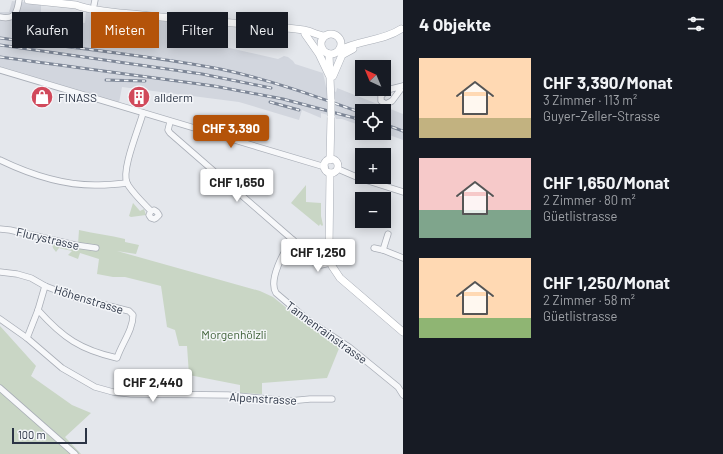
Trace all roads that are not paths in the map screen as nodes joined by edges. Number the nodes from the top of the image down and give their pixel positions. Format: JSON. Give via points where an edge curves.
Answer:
{"nodes":[{"id":1,"x":19,"y":0,"type":"edge"},
{"id":2,"x":28,"y":0,"type":"edge"},
{"id":3,"x":40,"y":1,"type":"edge"},
{"id":4,"x":95,"y":2,"type":"edge"},
{"id":5,"x":76,"y":5,"type":"junction"},
{"id":6,"x":0,"y":17,"type":"edge"},
{"id":7,"x":236,"y":19,"type":"edge"},
{"id":8,"x":236,"y":23,"type":"edge"},
{"id":9,"x":288,"y":29,"type":"edge"},
{"id":10,"x":402,"y":29,"type":"edge"},
{"id":11,"x":296,"y":30,"type":"junction"},
{"id":12,"x":304,"y":34,"type":"junction"},
{"id":13,"x":322,"y":40,"type":"junction"},
{"id":14,"x":341,"y":42,"type":"junction"},
{"id":15,"x":365,"y":42,"type":"junction"},
{"id":16,"x":334,"y":53,"type":"junction"},
{"id":17,"x":0,"y":70,"type":"edge"},
{"id":18,"x":331,"y":75,"type":"junction"},
{"id":19,"x":143,"y":114,"type":"junction"},
{"id":20,"x":170,"y":122,"type":"junction"},
{"id":21,"x":0,"y":160,"type":"edge"},
{"id":22,"x":330,"y":160,"type":"junction"},
{"id":23,"x":325,"y":168,"type":"junction"},
{"id":24,"x":338,"y":169,"type":"junction"},
{"id":25,"x":330,"y":173,"type":"junction"},
{"id":26,"x":127,"y":183,"type":"junction"},
{"id":27,"x":403,"y":192,"type":"edge"},
{"id":28,"x":151,"y":211,"type":"dead end"},
{"id":29,"x":0,"y":229,"type":"edge"},
{"id":30,"x":388,"y":234,"type":"dead end"},
{"id":31,"x":293,"y":240,"type":"junction"},
{"id":32,"x":96,"y":248,"type":"dead end"},
{"id":33,"x":374,"y":248,"type":"dead end"},
{"id":34,"x":383,"y":250,"type":"junction"},
{"id":35,"x":403,"y":258,"type":"edge"},
{"id":36,"x":330,"y":263,"type":"junction"},
{"id":37,"x":0,"y":272,"type":"edge"},
{"id":38,"x":45,"y":286,"type":"junction"},
{"id":39,"x":38,"y":310,"type":"junction"},
{"id":40,"x":0,"y":319,"type":"edge"},
{"id":41,"x":403,"y":332,"type":"edge"},
{"id":42,"x":27,"y":338,"type":"junction"},
{"id":43,"x":0,"y":388,"type":"edge"},
{"id":44,"x":403,"y":395,"type":"edge"},
{"id":45,"x":332,"y":399,"type":"dead end"},
{"id":46,"x":75,"y":454,"type":"edge"}],
"edges":[{"from":1,"to":6,"type":"street","via":[[14,15]]},
{"from":2,"to":3,"type":"main road"},
{"from":3,"to":5,"type":"main road"},
{"from":4,"to":5,"type":"main road"},
{"from":4,"to":7,"type":"main road","via":[[181,16]]},
{"from":5,"to":8,"type":"main road","via":[[165,18]]},
{"from":9,"to":11,"type":"main road"},
{"from":10,"to":14,"type":"main road"},
{"from":10,"to":15,"type":"main road"},
{"from":11,"to":12,"type":"main road"},
{"from":11,"to":13,"type":"main road","via":[[304,30]]},
{"from":12,"to":13,"type":"main road"},
{"from":12,"to":18,"type":"main road","via":[[320,54]]},
{"from":13,"to":14,"type":"main road","via":[[329,34],[334,34]]},
{"from":13,"to":16,"type":"main road","via":[[322,49]]},
{"from":14,"to":16,"type":"main road"},
{"from":15,"to":16,"type":"main road"},
{"from":15,"to":18,"type":"main road","via":[[342,55]]},
{"from":16,"to":18,"type":"main road"},
{"from":17,"to":19,"type":"street"},
{"from":18,"to":22,"type":"main road","bridge":true},
{"from":19,"to":20,"type":"street"},
{"from":19,"to":26,"type":"street","via":[[127,164]]},
{"from":20,"to":23,"type":"street"},
{"from":20,"to":31,"type":"street","via":[[168,130],[172,136]]},
{"from":21,"to":26,"type":"street","via":[[37,176],[65,182],[98,186]]},
{"from":22,"to":23,"type":"main road","via":[[326,162]]},
{"from":22,"to":24,"type":"main road","via":[[337,162]]},
{"from":23,"to":25,"type":"main road"},
{"from":24,"to":25,"type":"main road"},
{"from":24,"to":27,"type":"street"},
{"from":25,"to":36,"type":"main road"},
{"from":26,"to":28,"type":"street"},
{"from":29,"to":32,"type":"street","name":"Flurystrasse"},
{"from":30,"to":34,"type":"street"},
{"from":31,"to":36,"type":"street","via":[[316,263]]},
{"from":31,"to":44,"type":"street","name":"Tannenrainstrasse","via":[[287,246],[276,272],[273,283],[276,293],[309,321],[349,347],[398,387]]},
{"from":33,"to":34,"type":"street"},
{"from":34,"to":35,"type":"street"},
{"from":36,"to":41,"type":"main road","via":[[340,278]]},
{"from":37,"to":38,"type":"street","name":"Höhenstrasse","via":[[24,276]]},
{"from":38,"to":39,"type":"street","name":"Höhenstrasse"},
{"from":38,"to":39,"type":"street","name":"Höhenstrasse","via":[[74,297],[129,311],[133,315],[133,323],[117,358],[72,342]]},
{"from":39,"to":42,"type":"street","name":"Höhenstrasse"},
{"from":40,"to":42,"type":"street","name":"Alpenstrasse"},
{"from":42,"to":45,"type":"street","name":"Alpenstrasse","via":[[75,377],[113,392],[228,395],[289,401]]},
{"from":43,"to":46,"type":"street"}]}
